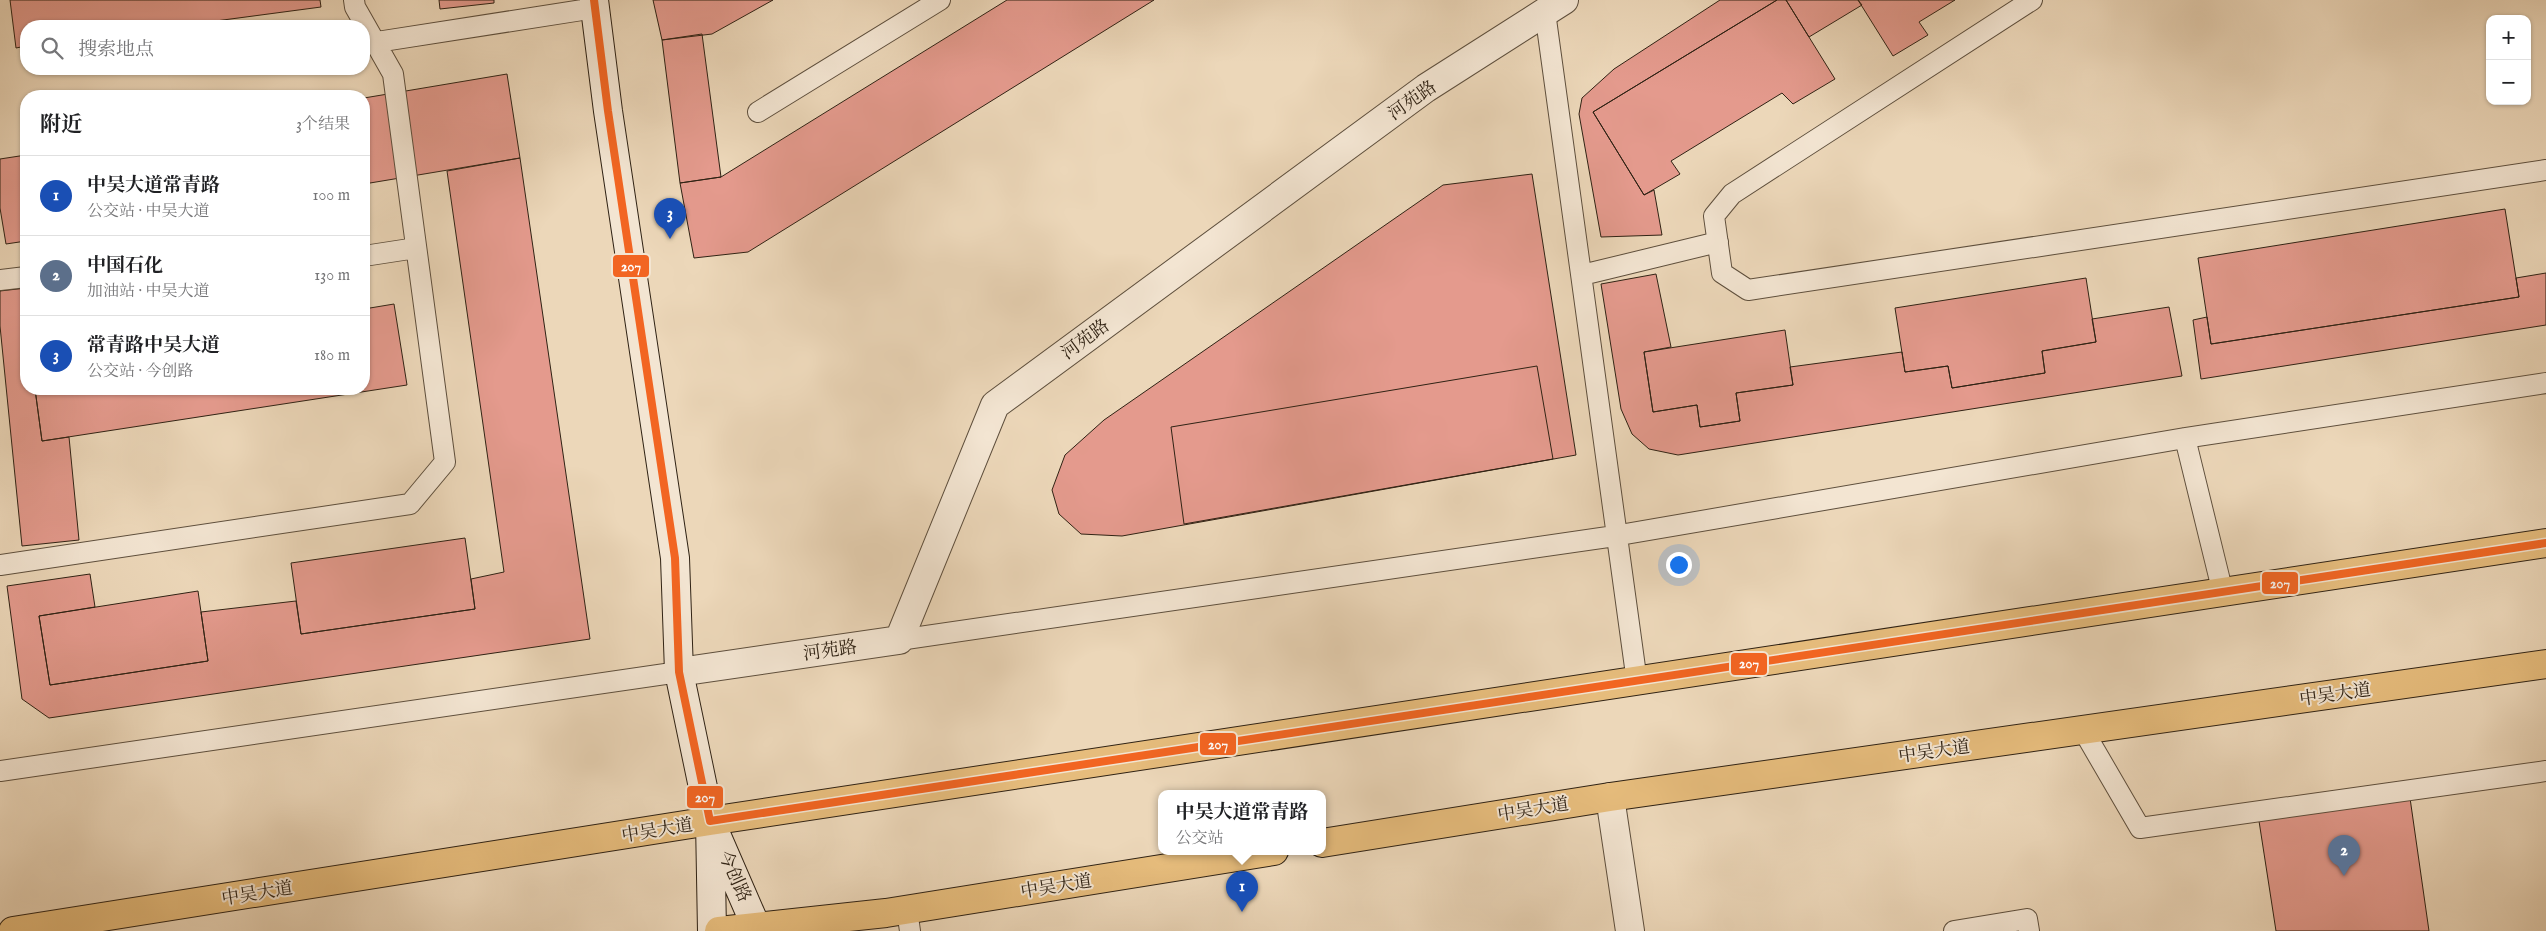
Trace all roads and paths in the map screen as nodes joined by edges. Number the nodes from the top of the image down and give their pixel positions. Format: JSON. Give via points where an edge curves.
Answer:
{"nodes":[{"id":1,"x":354,"y":0,"type":"edge"},
{"id":2,"x":940,"y":0,"type":"edge"},
{"id":3,"x":2032,"y":0,"type":"edge"},
{"id":4,"x":595,"y":4,"type":"edge"},
{"id":5,"x":1555,"y":6,"type":"edge"},
{"id":6,"x":360,"y":20,"type":"edge"},
{"id":7,"x":370,"y":43,"type":"edge"},
{"id":8,"x":370,"y":44,"type":"edge"},
{"id":9,"x":758,"y":112,"type":"dead end"},
{"id":10,"x":2546,"y":170,"type":"edge"},
{"id":11,"x":1718,"y":242,"type":"junction"},
{"id":12,"x":416,"y":248,"type":"junction"},
{"id":13,"x":370,"y":255,"type":"edge"},
{"id":14,"x":1582,"y":275,"type":"junction"},
{"id":15,"x":20,"y":278,"type":"edge"},
{"id":16,"x":0,"y":280,"type":"edge"},
{"id":17,"x":2546,"y":383,"type":"edge"},
{"id":18,"x":2185,"y":438,"type":"junction"},
{"id":19,"x":1617,"y":535,"type":"junction"},
{"id":20,"x":2546,"y":543,"type":"edge"},
{"id":21,"x":0,"y":565,"type":"edge"},
{"id":22,"x":2223,"y":593,"type":"junction"},
{"id":23,"x":899,"y":640,"type":"junction"},
{"id":24,"x":2546,"y":664,"type":"edge"},
{"id":25,"x":679,"y":672,"type":"junction"},
{"id":26,"x":1637,"y":682,"type":"junction"},
{"id":27,"x":2083,"y":730,"type":"junction"},
{"id":28,"x":0,"y":771,"type":"edge"},
{"id":29,"x":2546,"y":771,"type":"edge"},
{"id":30,"x":1610,"y":797,"type":"junction"},
{"id":31,"x":710,"y":821,"type":"junction"},
{"id":32,"x":1326,"y":842,"type":"edge"},
{"id":33,"x":1253,"y":855,"type":"edge"},
{"id":34,"x":908,"y":920,"type":"edge"},
{"id":35,"x":758,"y":929,"type":"edge"},
{"id":36,"x":14,"y":931,"type":"edge"},
{"id":37,"x":712,"y":931,"type":"edge"},
{"id":38,"x":719,"y":931,"type":"edge"},
{"id":39,"x":1630,"y":931,"type":"edge"},
{"id":40,"x":1954,"y":931,"type":"edge"},
{"id":41,"x":2029,"y":931,"type":"edge"}],
"edges":[{"from":1,"to":6,"type":"lane"},
{"from":2,"to":9,"type":"lane"},
{"from":3,"to":11,"type":"lane","via":[[1732,194],[1714,216]]},
{"from":4,"to":7,"type":"lane"},
{"from":4,"to":25,"type":"street","name":"今创路","via":[[609,121],[675,558]]},
{"from":5,"to":14,"type":"lane"},
{"from":5,"to":23,"type":"street","name":"河苑路","via":[[1426,88],[995,406]]},
{"from":8,"to":12,"type":"lane","via":[[393,74]]},
{"from":10,"to":11,"type":"lane","via":[[1748,290],[1722,273]]},
{"from":11,"to":14,"type":"lane"},
{"from":12,"to":13,"type":"lane"},
{"from":12,"to":21,"type":"lane","via":[[445,462],[410,504]]},
{"from":14,"to":19,"type":"lane"},
{"from":15,"to":16,"type":"lane"},
{"from":17,"to":18,"type":"lane"},
{"from":18,"to":19,"type":"lane"},
{"from":18,"to":22,"type":"lane"},
{"from":19,"to":23,"type":"lane"},
{"from":19,"to":26,"type":"lane"},
{"from":20,"to":22,"type":"main road","name":"中吴大道"},
{"from":22,"to":26,"type":"main road","name":"中吴大道"},
{"from":23,"to":25,"type":"street","name":"河苑路"},
{"from":24,"to":27,"type":"main road","name":"中吴大道"},
{"from":25,"to":28,"type":"lane"},
{"from":25,"to":31,"type":"street","name":"今创路"},
{"from":26,"to":31,"type":"main road","name":"中吴大道"},
{"from":27,"to":29,"type":"lane","via":[[2140,828]]},
{"from":27,"to":30,"type":"main road","name":"中吴大道"},
{"from":30,"to":32,"type":"main road","name":"中吴大道"},
{"from":30,"to":39,"type":"street"},
{"from":31,"to":35,"type":"street","name":"今创路"},
{"from":31,"to":36,"type":"main road","name":"中吴大道"},
{"from":31,"to":37,"type":"street","name":"今创路"},
{"from":33,"to":34,"type":"main road","name":"中吴大道"},
{"from":34,"to":35,"type":"main road","name":"中吴大道"},
{"from":35,"to":38,"type":"main road","name":"中吴大道"},
{"from":40,"to":41,"type":"lane","via":[[2027,919]]}]}
